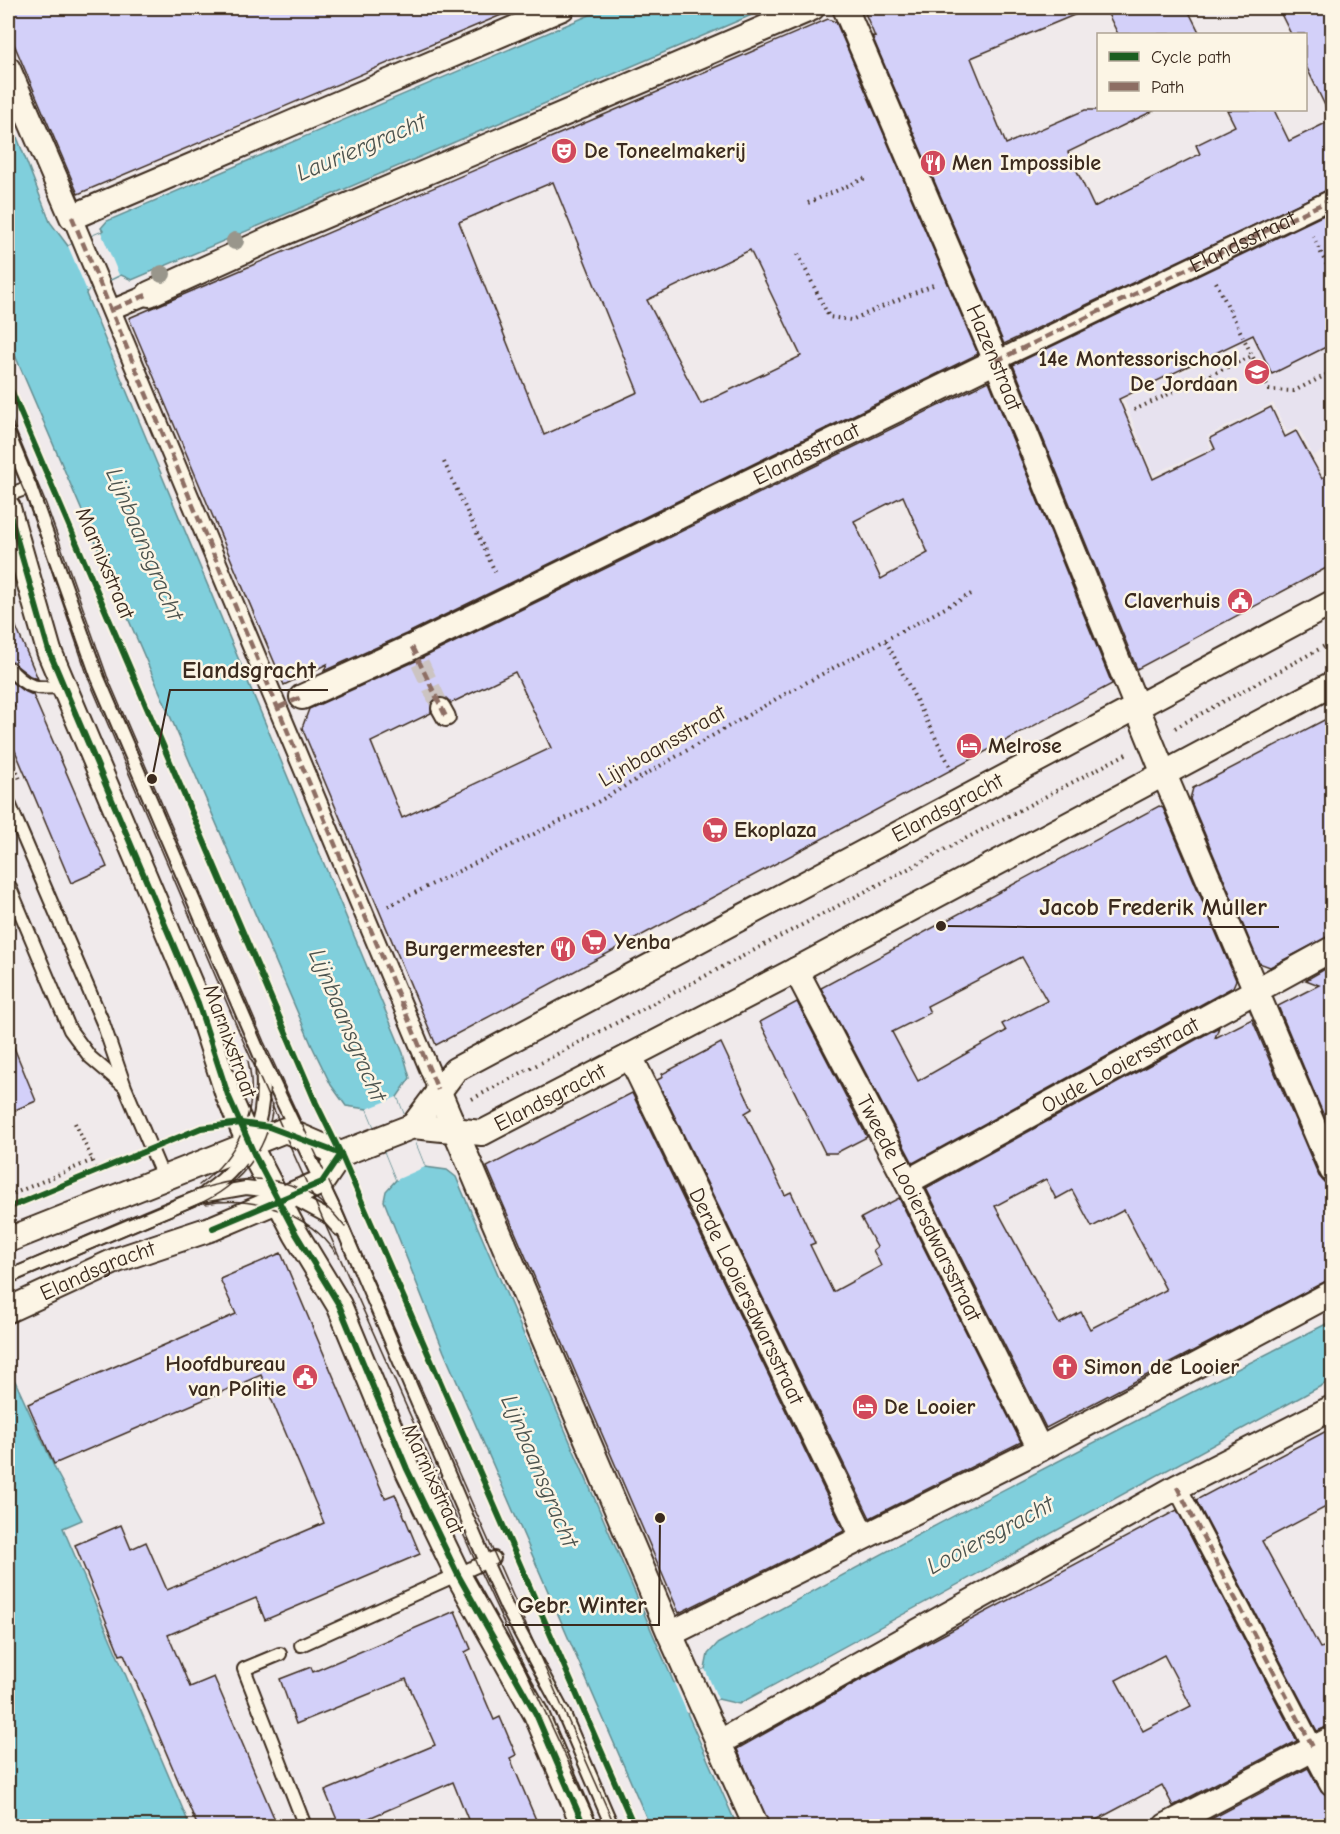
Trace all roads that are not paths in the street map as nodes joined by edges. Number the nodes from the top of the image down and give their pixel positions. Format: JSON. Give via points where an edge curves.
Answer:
{"nodes":[{"id":1,"x":562,"y":8,"type":"edge"},
{"id":2,"x":812,"y":8,"type":"edge"},
{"id":3,"x":845,"y":8,"type":"edge"},
{"id":4,"x":8,"y":69,"type":"edge"},
{"id":5,"x":1332,"y":199,"type":"edge"},
{"id":6,"x":72,"y":217,"type":"junction"},
{"id":7,"x":149,"y":294,"type":"joint"},
{"id":8,"x":112,"y":309,"type":"junction"},
{"id":9,"x":996,"y":361,"type":"junction"},
{"id":10,"x":8,"y":433,"type":"edge"},
{"id":11,"x":30,"y":487,"type":"junction"},
{"id":12,"x":8,"y":495,"type":"edge"},
{"id":13,"x":8,"y":508,"type":"edge"},
{"id":14,"x":1332,"y":603,"type":"edge"},
{"id":15,"x":8,"y":667,"type":"edge"},
{"id":16,"x":1332,"y":684,"type":"edge"},
{"id":17,"x":63,"y":686,"type":"junction"},
{"id":18,"x":302,"y":697,"type":"joint"},
{"id":19,"x":279,"y":707,"type":"junction"},
{"id":20,"x":1138,"y":708,"type":"junction"},
{"id":21,"x":1164,"y":774,"type":"junction"},
{"id":22,"x":8,"y":801,"type":"edge"},
{"id":23,"x":8,"y":883,"type":"edge"},
{"id":24,"x":1332,"y":949,"type":"edge"},
{"id":25,"x":796,"y":970,"type":"junction"},
{"id":26,"x":1257,"y":988,"type":"junction"},
{"id":27,"x":260,"y":1055,"type":"junction"},
{"id":28,"x":630,"y":1056,"type":"junction"},
{"id":29,"x":125,"y":1087,"type":"junction"},
{"id":30,"x":447,"y":1111,"type":"junction"},
{"id":31,"x":413,"y":1126,"type":"junction"},
{"id":32,"x":301,"y":1139,"type":"junction"},
{"id":33,"x":251,"y":1145,"type":"junction"},
{"id":34,"x":341,"y":1154,"type":"junction"},
{"id":35,"x":1332,"y":1170,"type":"edge"},
{"id":36,"x":163,"y":1177,"type":"junction"},
{"id":37,"x":322,"y":1182,"type":"junction"},
{"id":38,"x":907,"y":1182,"type":"junction"},
{"id":39,"x":200,"y":1196,"type":"junction"},
{"id":40,"x":281,"y":1196,"type":"junction"},
{"id":41,"x":8,"y":1240,"type":"edge"},
{"id":42,"x":348,"y":1243,"type":"junction"},
{"id":43,"x":8,"y":1277,"type":"edge"},
{"id":44,"x":1332,"y":1293,"type":"edge"},
{"id":45,"x":8,"y":1310,"type":"edge"},
{"id":46,"x":1332,"y":1408,"type":"edge"},
{"id":47,"x":1040,"y":1449,"type":"junction"},
{"id":48,"x":1177,"y":1487,"type":"junction"},
{"id":49,"x":863,"y":1537,"type":"junction"},
{"id":50,"x":490,"y":1560,"type":"junction"},
{"id":51,"x":458,"y":1575,"type":"junction"},
{"id":52,"x":670,"y":1634,"type":"junction"},
{"id":53,"x":301,"y":1645,"type":"dead end"},
{"id":54,"x":280,"y":1654,"type":"dead end"},
{"id":55,"x":714,"y":1734,"type":"junction"},
{"id":56,"x":1323,"y":1744,"type":"edge"},
{"id":57,"x":1332,"y":1783,"type":"edge"},
{"id":58,"x":305,"y":1827,"type":"edge"},
{"id":59,"x":584,"y":1827,"type":"edge"},
{"id":60,"x":612,"y":1827,"type":"edge"},
{"id":61,"x":756,"y":1827,"type":"edge"},
{"id":62,"x":1166,"y":1827,"type":"edge"}],
"edges":[{"from":1,"to":6,"type":"street"},
{"from":2,"to":7,"type":"street"},
{"from":3,"to":9,"type":"street","name":"Hazenstraat"},
{"from":4,"to":6,"type":"street"},
{"from":5,"to":9,"type":"street","name":"Elandsstraat"},
{"from":6,"to":8,"type":"street"},
{"from":7,"to":8,"type":"street"},
{"from":8,"to":19,"type":"street"},
{"from":9,"to":18,"type":"street","name":"Elandsstraat","via":[[508,600],[416,655]]},
{"from":9,"to":20,"type":"street","name":"Hazenstraat"},
{"from":10,"to":11,"type":"lane","name":"Marnixstraat"},
{"from":11,"to":12,"type":"lane"},
{"from":11,"to":27,"type":"lane","name":"Marnixstraat","via":[[98,678]]},
{"from":13,"to":17,"type":"street","name":"Marnixstraat","via":[[49,651]]},
{"from":14,"to":20,"type":"street","name":"Elandsgracht"},
{"from":15,"to":17,"type":"lane","via":[[20,682],[40,688]]},
{"from":16,"to":21,"type":"street","name":"Elandsgracht"},
{"from":17,"to":33,"type":"street","name":"Marnixstraat","via":[[198,1003],[228,1095]]},
{"from":18,"to":19,"type":"street","name":"Elandsstraat"},
{"from":19,"to":30,"type":"street"},
{"from":20,"to":21,"type":"street","name":"Hazenstraat"},
{"from":20,"to":30,"type":"street","name":"Elandsgracht","via":[[455,1070]]},
{"from":21,"to":25,"type":"street","name":"Elandsgracht"},
{"from":21,"to":26,"type":"street","name":"Hazenstraat"},
{"from":22,"to":29,"type":"lane","via":[[103,1023]]},
{"from":23,"to":29,"type":"lane","via":[[70,1030],[90,1057]]},
{"from":24,"to":26,"type":"street","name":"Oude Looiersstraat"},
{"from":25,"to":28,"type":"street","name":"Elandsgracht"},
{"from":25,"to":38,"type":"street","name":"Tweede Looiersdwarsstraat"},
{"from":26,"to":35,"type":"street","name":"Hazenstraat"},
{"from":26,"to":38,"type":"street","name":"Oude Looiersstraat"},
{"from":27,"to":32,"type":"lane","name":"Marnixstraat"},
{"from":27,"to":33,"type":"lane","name":"Elandsgracht","via":[[264,1085],[259,1125]]},
{"from":28,"to":30,"type":"street","name":"Elandsgracht","via":[[482,1133]]},
{"from":28,"to":49,"type":"street","name":"Derde Looiersdwarsstraat"},
{"from":29,"to":36,"type":"lane"},
{"from":30,"to":31,"type":"street","name":"Elandsgracht"},
{"from":30,"to":31,"type":"street","name":"Elandsgracht"},
{"from":30,"to":52,"type":"street"},
{"from":31,"to":34,"type":"street"},
{"from":32,"to":33,"type":"street","name":"Elandsgracht","via":[[285,1130]]},
{"from":32,"to":34,"type":"street","name":"Elandsgracht"},
{"from":32,"to":37,"type":"lane","name":"Marnixstraat"},
{"from":33,"to":36,"type":"street","name":"Elandsgracht"},
{"from":33,"to":39,"type":"lane","name":"Elandsgracht","via":[[235,1167]]},
{"from":33,"to":40,"type":"street","name":"Marnixstraat"},
{"from":34,"to":37,"type":"street"},
{"from":36,"to":41,"type":"street","name":"Elandsgracht"},
{"from":37,"to":40,"type":"street","name":"Elandsgracht"},
{"from":37,"to":42,"type":"lane","name":"Marnixstraat"},
{"from":38,"to":47,"type":"street","name":"Tweede Looiersdwarsstraat"},
{"from":39,"to":40,"type":"lane","name":"Elandsgracht","via":[[246,1188]]},
{"from":39,"to":43,"type":"lane","name":"Elandsgracht"},
{"from":40,"to":42,"type":"lane","name":"Elandsgracht","via":[[328,1217]]},
{"from":40,"to":45,"type":"street","name":"Elandsgracht","via":[[213,1228],[117,1260]]},
{"from":40,"to":51,"type":"street","name":"Marnixstraat","via":[[296,1234],[339,1305],[407,1469]]},
{"from":42,"to":50,"type":"lane","name":"Marnixstraat"},
{"from":44,"to":47,"type":"street"},
{"from":46,"to":48,"type":"street"},
{"from":47,"to":49,"type":"street"},
{"from":48,"to":55,"type":"street"},
{"from":48,"to":56,"type":"street"},
{"from":49,"to":52,"type":"street"},
{"from":50,"to":51,"type":"lane"},
{"from":50,"to":60,"type":"lane","name":"Marnixstraat","via":[[507,1608],[564,1714]]},
{"from":51,"to":53,"type":"lane"},
{"from":51,"to":59,"type":"street","name":"Marnixstraat","via":[[536,1714]]},
{"from":52,"to":55,"type":"street"},
{"from":54,"to":58,"type":"lane","via":[[244,1669]]},
{"from":55,"to":61,"type":"street"},
{"from":56,"to":57,"type":"street"},
{"from":56,"to":62,"type":"street"}]}
